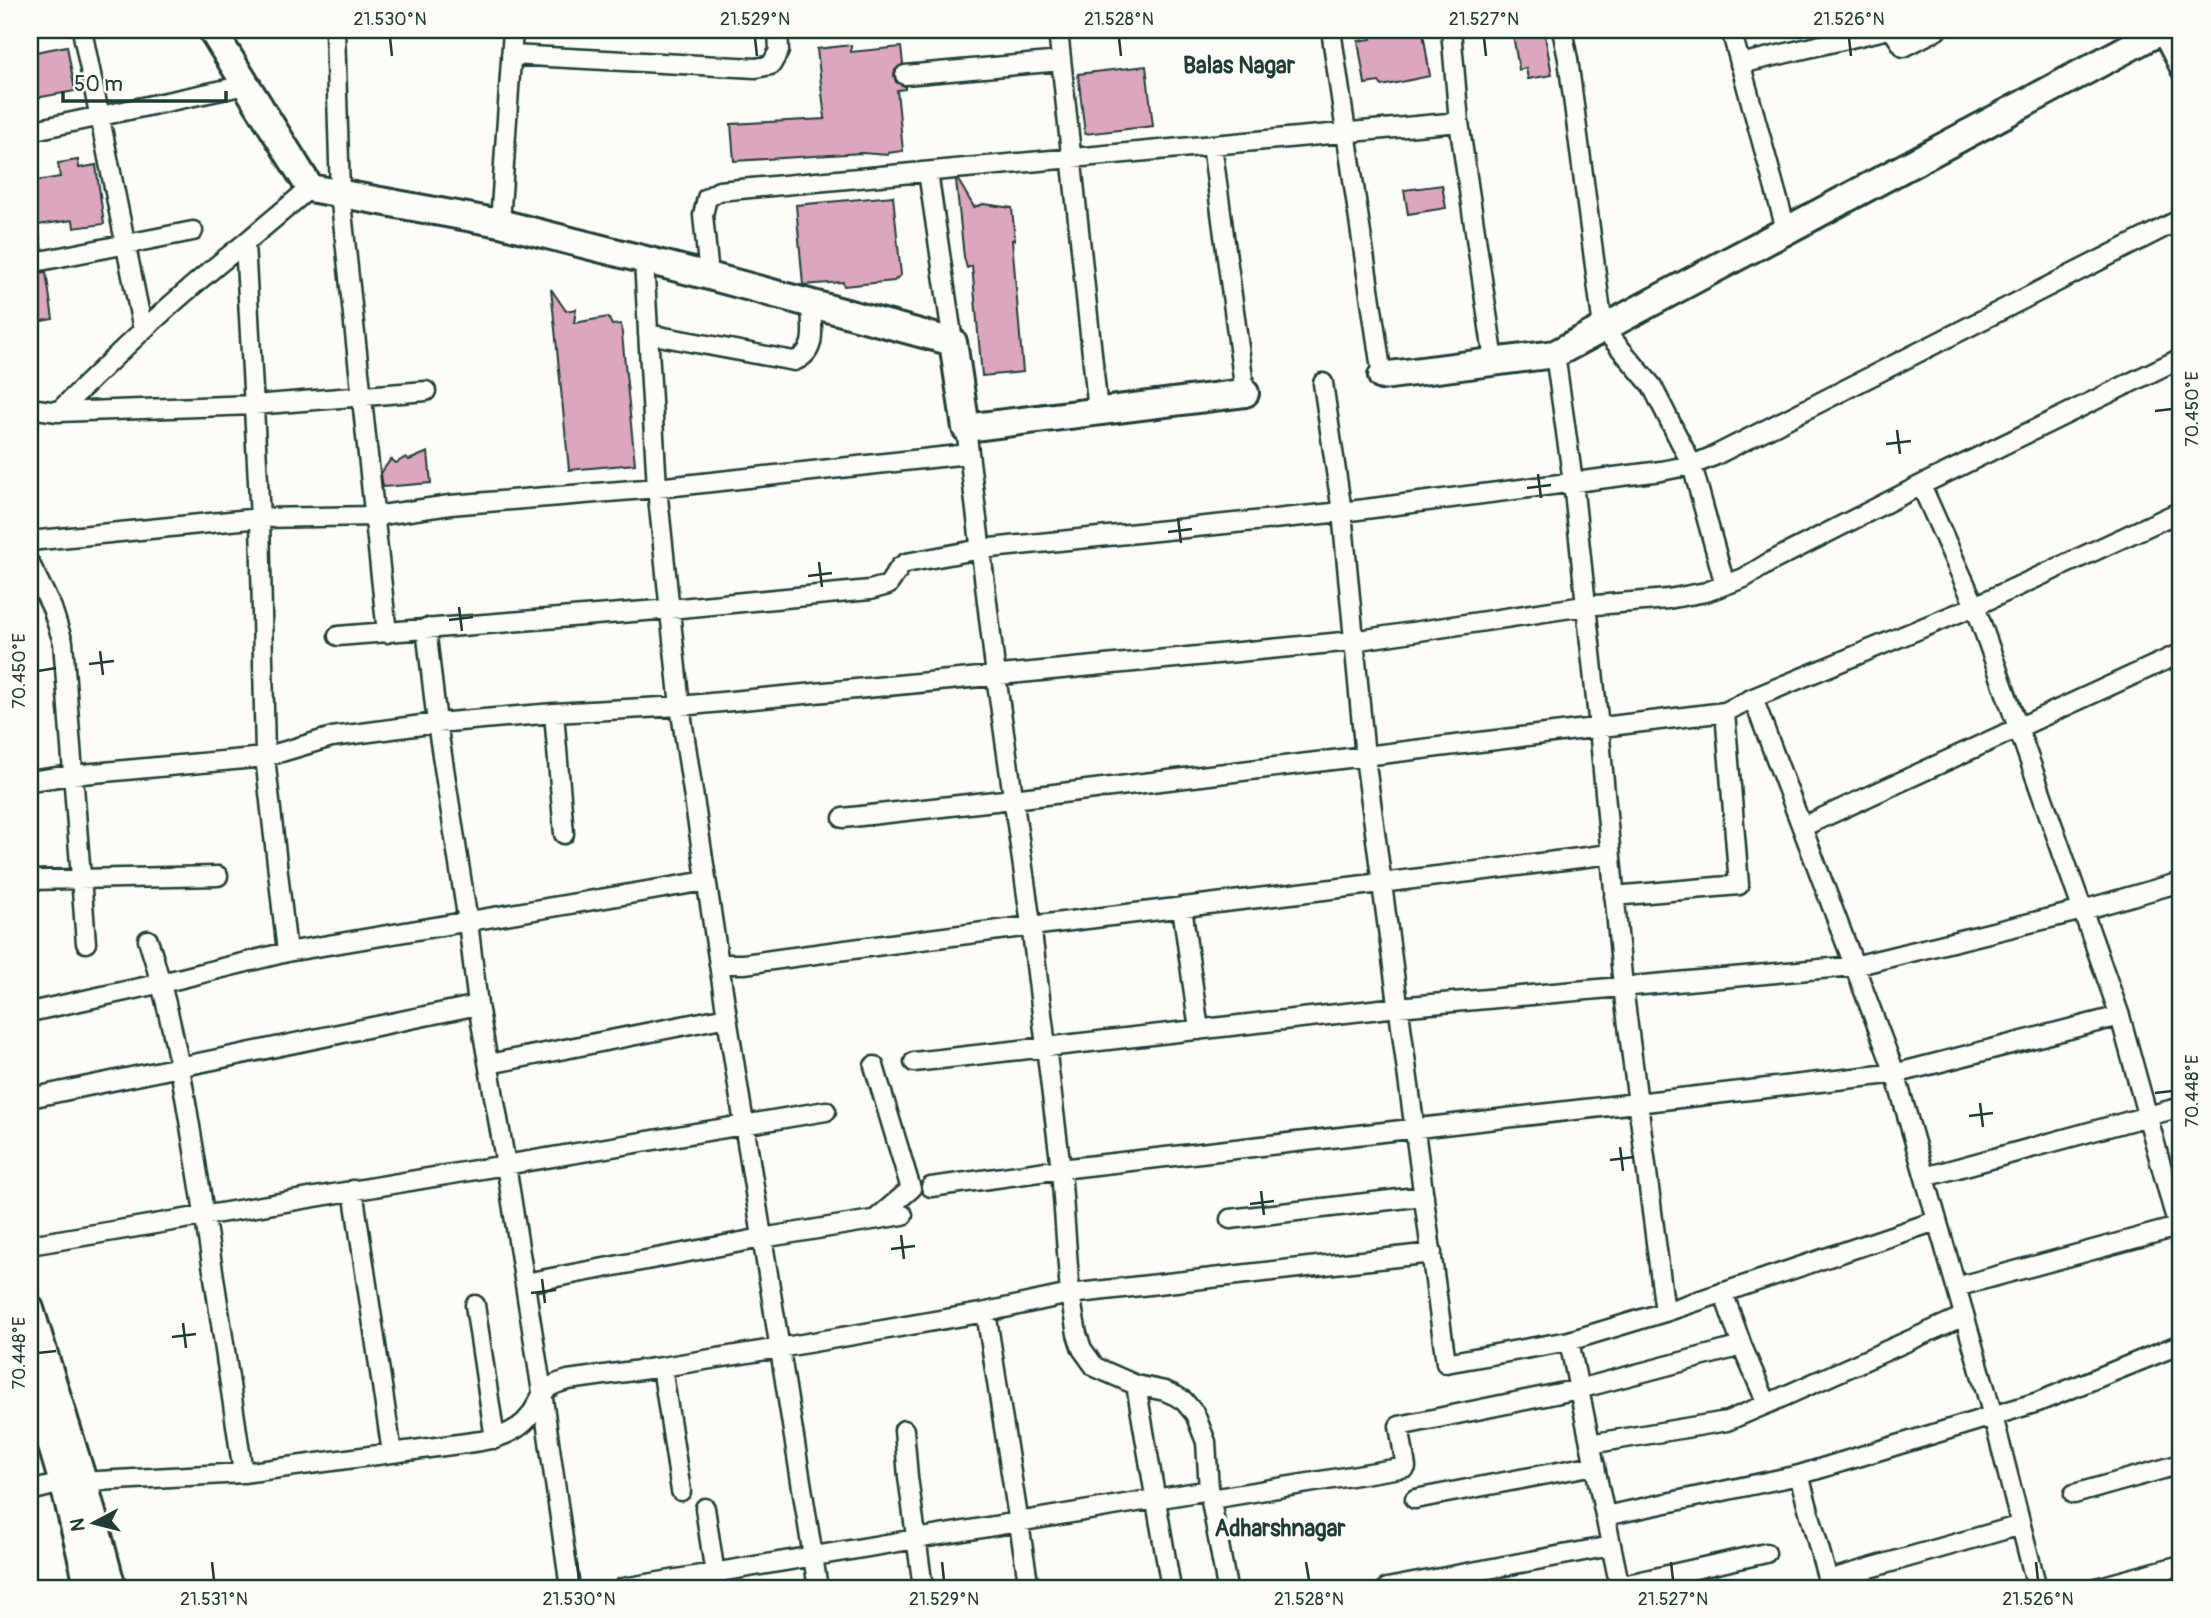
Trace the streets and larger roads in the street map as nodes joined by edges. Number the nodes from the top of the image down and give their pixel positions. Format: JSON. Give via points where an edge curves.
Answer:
{"nodes":[{"id":1,"x":82,"y":30,"type":"edge"},
{"id":2,"x":212,"y":30,"type":"edge"},
{"id":3,"x":335,"y":30,"type":"edge"},
{"id":4,"x":513,"y":30,"type":"edge"},
{"id":5,"x":778,"y":30,"type":"edge"},
{"id":6,"x":1058,"y":30,"type":"edge"},
{"id":7,"x":1331,"y":30,"type":"edge"},
{"id":8,"x":1451,"y":30,"type":"edge"},
{"id":9,"x":1563,"y":30,"type":"edge"},
{"id":10,"x":1731,"y":30,"type":"edge"},
{"id":11,"x":1885,"y":30,"type":"edge"},
{"id":12,"x":1892,"y":30,"type":"edge"},
{"id":13,"x":1937,"y":30,"type":"edge"},
{"id":14,"x":2161,"y":30,"type":"edge"},
{"id":15,"x":511,"y":55,"type":"junction"},
{"id":16,"x":1061,"y":61,"type":"junction"},
{"id":17,"x":1740,"y":64,"type":"junction"},
{"id":18,"x":2181,"y":71,"type":"edge"},
{"id":19,"x":905,"y":75,"type":"dead end"},
{"id":20,"x":246,"y":85,"type":"junction"},
{"id":21,"x":100,"y":116,"type":"junction"},
{"id":22,"x":1459,"y":122,"type":"junction"},
{"id":23,"x":30,"y":131,"type":"edge"},
{"id":24,"x":1346,"y":133,"type":"junction"},
{"id":25,"x":1212,"y":145,"type":"junction"},
{"id":26,"x":1071,"y":159,"type":"junction"},
{"id":27,"x":928,"y":172,"type":"junction"},
{"id":28,"x":310,"y":188,"type":"junction"},
{"id":29,"x":340,"y":193,"type":"junction"},
{"id":30,"x":2181,"y":219,"type":"edge"},
{"id":31,"x":500,"y":223,"type":"junction"},
{"id":32,"x":1786,"y":229,"type":"junction"},
{"id":33,"x":193,"y":231,"type":"dead end"},
{"id":34,"x":245,"y":243,"type":"junction"},
{"id":35,"x":127,"y":244,"type":"junction"},
{"id":36,"x":644,"y":261,"type":"junction"},
{"id":37,"x":30,"y":263,"type":"edge"},
{"id":38,"x":709,"y":276,"type":"junction"},
{"id":39,"x":811,"y":304,"type":"junction"},
{"id":40,"x":1603,"y":328,"type":"junction"},
{"id":41,"x":144,"y":330,"type":"junction"},
{"id":42,"x":649,"y":334,"type":"junction"},
{"id":43,"x":953,"y":342,"type":"junction"},
{"id":44,"x":1555,"y":354,"type":"junction"},
{"id":45,"x":2181,"y":358,"type":"edge"},
{"id":46,"x":1494,"y":361,"type":"junction"},
{"id":47,"x":1382,"y":376,"type":"joint"},
{"id":48,"x":1322,"y":383,"type":"dead end"},
{"id":49,"x":426,"y":391,"type":"dead end"},
{"id":50,"x":1245,"y":393,"type":"joint"},
{"id":51,"x":361,"y":396,"type":"junction"},
{"id":52,"x":254,"y":405,"type":"junction"},
{"id":53,"x":30,"y":408,"type":"edge"},
{"id":54,"x":1098,"y":411,"type":"junction"},
{"id":55,"x":58,"y":412,"type":"junction"},
{"id":56,"x":966,"y":428,"type":"junction"},
{"id":57,"x":968,"y":454,"type":"junction"},
{"id":58,"x":1692,"y":465,"type":"junction"},
{"id":59,"x":1573,"y":482,"type":"junction"},
{"id":60,"x":1921,"y":485,"type":"junction"},
{"id":61,"x":657,"y":488,"type":"junction"},
{"id":62,"x":2181,"y":511,"type":"edge"},
{"id":63,"x":1342,"y":512,"type":"junction"},
{"id":64,"x":374,"y":516,"type":"junction"},
{"id":65,"x":260,"y":518,"type":"junction"},
{"id":66,"x":30,"y":541,"type":"edge"},
{"id":67,"x":981,"y":549,"type":"junction"},
{"id":68,"x":30,"y":564,"type":"edge"},
{"id":69,"x":1725,"y":585,"type":"junction"},
{"id":70,"x":1584,"y":606,"type":"junction"},
{"id":71,"x":1975,"y":606,"type":"junction"},
{"id":72,"x":670,"y":609,"type":"junction"},
{"id":73,"x":426,"y":628,"type":"junction"},
{"id":74,"x":387,"y":632,"type":"junction"},
{"id":75,"x":338,"y":636,"type":"dead end"},
{"id":76,"x":1353,"y":641,"type":"junction"},
{"id":77,"x":2181,"y":653,"type":"edge"},
{"id":78,"x":996,"y":676,"type":"junction"},
{"id":79,"x":1753,"y":698,"type":"junction"},
{"id":80,"x":680,"y":706,"type":"junction"},
{"id":81,"x":1725,"y":712,"type":"junction"},
{"id":82,"x":554,"y":713,"type":"junction"},
{"id":83,"x":437,"y":723,"type":"junction"},
{"id":84,"x":2018,"y":727,"type":"junction"},
{"id":85,"x":1599,"y":728,"type":"junction"},
{"id":86,"x":265,"y":757,"type":"junction"},
{"id":87,"x":1365,"y":757,"type":"junction"},
{"id":88,"x":72,"y":775,"type":"junction"},
{"id":89,"x":30,"y":781,"type":"edge"},
{"id":90,"x":1013,"y":799,"type":"junction"},
{"id":91,"x":843,"y":818,"type":"dead end"},
{"id":92,"x":1802,"y":827,"type":"junction"},
{"id":93,"x":564,"y":834,"type":"dead end"},
{"id":94,"x":1610,"y":855,"type":"junction"},
{"id":95,"x":218,"y":876,"type":"dead end"},
{"id":96,"x":81,"y":879,"type":"junction"},
{"id":97,"x":30,"y":880,"type":"edge"},
{"id":98,"x":706,"y":881,"type":"junction"},
{"id":99,"x":2181,"y":882,"type":"edge"},
{"id":100,"x":1382,"y":884,"type":"junction"},
{"id":101,"x":1614,"y":896,"type":"junction"},
{"id":102,"x":1182,"y":907,"type":"junction"},
{"id":103,"x":2083,"y":910,"type":"junction"},
{"id":104,"x":468,"y":922,"type":"junction"},
{"id":105,"x":1031,"y":924,"type":"junction"},
{"id":106,"x":148,"y":940,"type":"dead end"},
{"id":107,"x":86,"y":943,"type":"dead end"},
{"id":108,"x":287,"y":952,"type":"junction"},
{"id":109,"x":720,"y":964,"type":"junction"},
{"id":110,"x":1854,"y":967,"type":"junction"},
{"id":111,"x":162,"y":983,"type":"junction"},
{"id":112,"x":1623,"y":987,"type":"junction"},
{"id":113,"x":478,"y":1005,"type":"junction"},
{"id":114,"x":1398,"y":1007,"type":"junction"},
{"id":115,"x":30,"y":1012,"type":"edge"},
{"id":116,"x":2120,"y":1016,"type":"junction"},
{"id":117,"x":727,"y":1017,"type":"junction"},
{"id":118,"x":1199,"y":1030,"type":"junction"},
{"id":119,"x":1046,"y":1047,"type":"junction"},
{"id":120,"x":915,"y":1062,"type":"dead end"},
{"id":121,"x":489,"y":1065,"type":"junction"},
{"id":122,"x":180,"y":1066,"type":"junction"},
{"id":123,"x":874,"y":1066,"type":"dead end"},
{"id":124,"x":1895,"y":1073,"type":"junction"},
{"id":125,"x":30,"y":1098,"type":"edge"},
{"id":126,"x":1637,"y":1103,"type":"junction"},
{"id":127,"x":2181,"y":1107,"type":"edge"},
{"id":128,"x":826,"y":1111,"type":"dead end"},
{"id":129,"x":2148,"y":1116,"type":"junction"},
{"id":130,"x":744,"y":1125,"type":"junction"},
{"id":131,"x":1415,"y":1129,"type":"junction"},
{"id":132,"x":506,"y":1165,"type":"junction"},
{"id":133,"x":1061,"y":1169,"type":"junction"},
{"id":134,"x":1924,"y":1177,"type":"junction"},
{"id":135,"x":930,"y":1187,"type":"dead end"},
{"id":136,"x":353,"y":1190,"type":"junction"},
{"id":137,"x":1424,"y":1196,"type":"junction"},
{"id":138,"x":903,"y":1215,"type":"dead end"},
{"id":139,"x":205,"y":1217,"type":"junction"},
{"id":140,"x":878,"y":1217,"type":"junction"},
{"id":141,"x":1230,"y":1219,"type":"dead end"},
{"id":142,"x":1936,"y":1221,"type":"junction"},
{"id":143,"x":2180,"y":1230,"type":"edge"},
{"id":144,"x":762,"y":1238,"type":"junction"},
{"id":145,"x":30,"y":1245,"type":"edge"},
{"id":146,"x":1432,"y":1253,"type":"junction"},
{"id":147,"x":525,"y":1283,"type":"junction"},
{"id":148,"x":1956,"y":1287,"type":"junction"},
{"id":149,"x":1723,"y":1292,"type":"junction"},
{"id":150,"x":1070,"y":1294,"type":"junction"},
{"id":151,"x":475,"y":1305,"type":"dead end"},
{"id":152,"x":30,"y":1309,"type":"edge"},
{"id":153,"x":986,"y":1312,"type":"junction"},
{"id":154,"x":1665,"y":1312,"type":"junction"},
{"id":155,"x":1964,"y":1316,"type":"junction"},
{"id":156,"x":1569,"y":1341,"type":"junction"},
{"id":157,"x":2181,"y":1344,"type":"edge"},
{"id":158,"x":1742,"y":1346,"type":"junction"},
{"id":159,"x":779,"y":1348,"type":"junction"},
{"id":160,"x":662,"y":1367,"type":"junction"},
{"id":161,"x":30,"y":1374,"type":"edge"},
{"id":162,"x":1136,"y":1385,"type":"junction"},
{"id":163,"x":1579,"y":1389,"type":"junction"},
{"id":164,"x":542,"y":1392,"type":"junction"},
{"id":165,"x":1767,"y":1404,"type":"junction"},
{"id":166,"x":1993,"y":1416,"type":"junction"},
{"id":167,"x":904,"y":1430,"type":"dead end"},
{"id":168,"x":495,"y":1438,"type":"junction"},
{"id":169,"x":1590,"y":1444,"type":"junction"},
{"id":170,"x":392,"y":1452,"type":"junction"},
{"id":171,"x":2181,"y":1464,"type":"edge"},
{"id":172,"x":1595,"y":1465,"type":"junction"},
{"id":173,"x":243,"y":1473,"type":"junction"},
{"id":174,"x":1800,"y":1475,"type":"junction"},
{"id":175,"x":72,"y":1482,"type":"junction"},
{"id":176,"x":30,"y":1490,"type":"edge"},
{"id":177,"x":681,"y":1491,"type":"dead end"},
{"id":178,"x":2074,"y":1494,"type":"dead end"},
{"id":179,"x":1210,"y":1495,"type":"junction"},
{"id":180,"x":1155,"y":1499,"type":"junction"},
{"id":181,"x":1415,"y":1499,"type":"dead end"},
{"id":182,"x":705,"y":1508,"type":"dead end"},
{"id":183,"x":1605,"y":1516,"type":"junction"},
{"id":184,"x":1019,"y":1522,"type":"junction"},
{"id":185,"x":2021,"y":1525,"type":"junction"},
{"id":186,"x":915,"y":1540,"type":"junction"},
{"id":187,"x":1611,"y":1546,"type":"junction"},
{"id":188,"x":1766,"y":1553,"type":"dead end"},
{"id":189,"x":813,"y":1557,"type":"junction"},
{"id":190,"x":2181,"y":1564,"type":"edge"},
{"id":191,"x":716,"y":1581,"type":"edge"},
{"id":192,"x":1829,"y":1584,"type":"edge"},
{"id":193,"x":1619,"y":1587,"type":"edge"},
{"id":194,"x":89,"y":1588,"type":"edge"},
{"id":195,"x":112,"y":1588,"type":"edge"},
{"id":196,"x":570,"y":1588,"type":"edge"},
{"id":197,"x":623,"y":1588,"type":"edge"},
{"id":198,"x":818,"y":1588,"type":"edge"},
{"id":199,"x":923,"y":1588,"type":"edge"},
{"id":200,"x":1029,"y":1588,"type":"edge"},
{"id":201,"x":1171,"y":1588,"type":"edge"},
{"id":202,"x":1227,"y":1588,"type":"edge"},
{"id":203,"x":1387,"y":1588,"type":"edge"},
{"id":204,"x":2037,"y":1588,"type":"edge"},
{"id":205,"x":2096,"y":1588,"type":"edge"}],
"edges":[{"from":1,"to":21,"type":"street"},
{"from":2,"to":20,"type":"street"},
{"from":3,"to":29,"type":"street"},
{"from":4,"to":15,"type":"street"},
{"from":5,"to":15,"type":"street","via":[[779,51],[771,65],[756,68]]},
{"from":6,"to":16,"type":"street"},
{"from":7,"to":24,"type":"street"},
{"from":8,"to":22,"type":"street"},
{"from":9,"to":40,"type":"street"},
{"from":10,"to":17,"type":"street"},
{"from":11,"to":17,"type":"street"},
{"from":12,"to":13,"type":"street","via":[[1904,47]]},
{"from":14,"to":18,"type":"street"},
{"from":14,"to":32,"type":"street"},
{"from":15,"to":31,"type":"street"},
{"from":16,"to":19,"type":"street"},
{"from":16,"to":26,"type":"street"},
{"from":17,"to":32,"type":"street"},
{"from":20,"to":21,"type":"street"},
{"from":20,"to":28,"type":"street"},
{"from":21,"to":23,"type":"street"},
{"from":21,"to":35,"type":"street"},
{"from":22,"to":24,"type":"street"},
{"from":22,"to":46,"type":"street"},
{"from":24,"to":25,"type":"street"},
{"from":24,"to":47,"type":"street"},
{"from":25,"to":26,"type":"street"},
{"from":25,"to":50,"type":"street"},
{"from":26,"to":27,"type":"street"},
{"from":26,"to":54,"type":"street"},
{"from":27,"to":38,"type":"street","via":[[719,191],[707,198],[703,215]]},
{"from":27,"to":43,"type":"street"},
{"from":28,"to":29,"type":"street"},
{"from":28,"to":34,"type":"street"},
{"from":29,"to":31,"type":"street"},
{"from":29,"to":51,"type":"street"},
{"from":30,"to":58,"type":"street"},
{"from":31,"to":36,"type":"street"},
{"from":32,"to":40,"type":"street"},
{"from":33,"to":35,"type":"street"},
{"from":34,"to":41,"type":"street"},
{"from":34,"to":52,"type":"street"},
{"from":35,"to":37,"type":"street"},
{"from":35,"to":41,"type":"street"},
{"from":36,"to":38,"type":"street"},
{"from":36,"to":42,"type":"street"},
{"from":38,"to":39,"type":"street"},
{"from":39,"to":42,"type":"street","via":[[811,347],[794,361]]},
{"from":39,"to":43,"type":"street"},
{"from":40,"to":44,"type":"street"},
{"from":40,"to":58,"type":"street","via":[[1652,386]]},
{"from":41,"to":55,"type":"street"},
{"from":42,"to":61,"type":"street"},
{"from":43,"to":56,"type":"street"},
{"from":44,"to":46,"type":"street"},
{"from":44,"to":59,"type":"street"},
{"from":45,"to":60,"type":"street"},
{"from":46,"to":47,"type":"street"},
{"from":48,"to":63,"type":"street"},
{"from":49,"to":51,"type":"street"},
{"from":50,"to":54,"type":"street"},
{"from":51,"to":52,"type":"street"},
{"from":51,"to":64,"type":"street"},
{"from":52,"to":55,"type":"street"},
{"from":52,"to":65,"type":"street"},
{"from":53,"to":55,"type":"street"},
{"from":54,"to":56,"type":"street"},
{"from":56,"to":57,"type":"street"},
{"from":57,"to":61,"type":"street"},
{"from":57,"to":67,"type":"street"},
{"from":58,"to":59,"type":"street"},
{"from":58,"to":69,"type":"street"},
{"from":59,"to":63,"type":"street"},
{"from":59,"to":70,"type":"street"},
{"from":60,"to":69,"type":"street"},
{"from":60,"to":71,"type":"street"},
{"from":61,"to":64,"type":"street"},
{"from":61,"to":72,"type":"street"},
{"from":62,"to":71,"type":"street"},
{"from":63,"to":67,"type":"street"},
{"from":63,"to":76,"type":"street"},
{"from":64,"to":65,"type":"street"},
{"from":64,"to":74,"type":"street"},
{"from":65,"to":66,"type":"street"},
{"from":65,"to":86,"type":"street"},
{"from":67,"to":72,"type":"street","via":[[906,563],[888,585],[870,590]]},
{"from":67,"to":78,"type":"street"},
{"from":68,"to":88,"type":"street","via":[[52,608],[62,642]]},
{"from":69,"to":70,"type":"street","via":[[1668,599]]},
{"from":70,"to":76,"type":"street"},
{"from":70,"to":85,"type":"street"},
{"from":71,"to":79,"type":"street"},
{"from":71,"to":84,"type":"street"},
{"from":72,"to":73,"type":"street"},
{"from":72,"to":80,"type":"street"},
{"from":73,"to":74,"type":"street"},
{"from":73,"to":83,"type":"street"},
{"from":74,"to":75,"type":"street"},
{"from":76,"to":78,"type":"street"},
{"from":76,"to":87,"type":"street"},
{"from":77,"to":84,"type":"street"},
{"from":78,"to":80,"type":"street"},
{"from":78,"to":90,"type":"street"},
{"from":79,"to":81,"type":"street"},
{"from":79,"to":92,"type":"street"},
{"from":80,"to":82,"type":"street"},
{"from":80,"to":98,"type":"street"},
{"from":81,"to":85,"type":"street"},
{"from":81,"to":101,"type":"street","via":[[1739,885]]},
{"from":82,"to":83,"type":"street"},
{"from":82,"to":93,"type":"street"},
{"from":83,"to":86,"type":"street","via":[[332,737]]},
{"from":83,"to":104,"type":"street"},
{"from":84,"to":92,"type":"street"},
{"from":84,"to":103,"type":"street"},
{"from":85,"to":87,"type":"street"},
{"from":85,"to":94,"type":"street"},
{"from":86,"to":88,"type":"street"},
{"from":86,"to":108,"type":"street"},
{"from":87,"to":90,"type":"street"},
{"from":87,"to":100,"type":"street"},
{"from":88,"to":89,"type":"street"},
{"from":88,"to":96,"type":"street"},
{"from":90,"to":91,"type":"street"},
{"from":90,"to":105,"type":"street"},
{"from":92,"to":110,"type":"street"},
{"from":94,"to":100,"type":"street"},
{"from":94,"to":101,"type":"street"},
{"from":95,"to":96,"type":"street"},
{"from":96,"to":97,"type":"street"},
{"from":96,"to":107,"type":"street"},
{"from":98,"to":104,"type":"street"},
{"from":98,"to":109,"type":"street"},
{"from":99,"to":103,"type":"street"},
{"from":100,"to":102,"type":"street"},
{"from":100,"to":114,"type":"street"},
{"from":101,"to":112,"type":"street"},
{"from":102,"to":105,"type":"street"},
{"from":102,"to":118,"type":"street"},
{"from":103,"to":110,"type":"street"},
{"from":103,"to":116,"type":"street"},
{"from":104,"to":108,"type":"street"},
{"from":104,"to":113,"type":"street"},
{"from":105,"to":109,"type":"street"},
{"from":105,"to":119,"type":"street"},
{"from":106,"to":111,"type":"street"},
{"from":108,"to":111,"type":"street"},
{"from":109,"to":117,"type":"street"},
{"from":110,"to":112,"type":"street"},
{"from":110,"to":124,"type":"street"},
{"from":111,"to":115,"type":"street"},
{"from":111,"to":122,"type":"street"},
{"from":112,"to":114,"type":"street"},
{"from":112,"to":126,"type":"street"},
{"from":113,"to":121,"type":"street"},
{"from":113,"to":122,"type":"street"},
{"from":114,"to":118,"type":"street"},
{"from":114,"to":131,"type":"street"},
{"from":116,"to":124,"type":"street"},
{"from":116,"to":129,"type":"street"},
{"from":117,"to":121,"type":"street"},
{"from":117,"to":130,"type":"street"},
{"from":118,"to":119,"type":"street"},
{"from":119,"to":120,"type":"street"},
{"from":119,"to":133,"type":"street"},
{"from":121,"to":132,"type":"street"},
{"from":122,"to":125,"type":"street"},
{"from":122,"to":139,"type":"street"},
{"from":123,"to":140,"type":"street","via":[[911,1189]]},
{"from":124,"to":126,"type":"street"},
{"from":124,"to":134,"type":"street"},
{"from":126,"to":131,"type":"street"},
{"from":126,"to":154,"type":"street"},
{"from":127,"to":129,"type":"street"},
{"from":128,"to":130,"type":"street"},
{"from":129,"to":134,"type":"street"},
{"from":129,"to":143,"type":"street"},
{"from":130,"to":132,"type":"street"},
{"from":130,"to":144,"type":"street"},
{"from":131,"to":133,"type":"street"},
{"from":131,"to":137,"type":"street"},
{"from":132,"to":136,"type":"street"},
{"from":132,"to":147,"type":"street"},
{"from":133,"to":135,"type":"street"},
{"from":133,"to":150,"type":"street"},
{"from":134,"to":142,"type":"street"},
{"from":136,"to":139,"type":"street"},
{"from":136,"to":170,"type":"street"},
{"from":137,"to":141,"type":"street"},
{"from":137,"to":146,"type":"street"},
{"from":138,"to":140,"type":"street"},
{"from":139,"to":145,"type":"street"},
{"from":139,"to":173,"type":"street"},
{"from":140,"to":144,"type":"street"},
{"from":142,"to":148,"type":"street"},
{"from":142,"to":149,"type":"street"},
{"from":143,"to":148,"type":"street"},
{"from":144,"to":147,"type":"street"},
{"from":144,"to":159,"type":"street"},
{"from":146,"to":150,"type":"street"},
{"from":146,"to":156,"type":"street","via":[[1447,1363]]},
{"from":147,"to":164,"type":"street"},
{"from":148,"to":155,"type":"street"},
{"from":149,"to":154,"type":"street"},
{"from":149,"to":158,"type":"street"},
{"from":150,"to":153,"type":"street"},
{"from":150,"to":162,"type":"street","via":[[1087,1360]]},
{"from":151,"to":168,"type":"street"},
{"from":152,"to":175,"type":"street"},
{"from":153,"to":159,"type":"street"},
{"from":153,"to":184,"type":"street"},
{"from":154,"to":156,"type":"street"},
{"from":155,"to":165,"type":"street"},
{"from":155,"to":166,"type":"street"},
{"from":156,"to":163,"type":"street"},
{"from":157,"to":166,"type":"street"},
{"from":158,"to":163,"type":"street"},
{"from":158,"to":165,"type":"street"},
{"from":159,"to":160,"type":"street"},
{"from":159,"to":189,"type":"street"},
{"from":160,"to":164,"type":"street","via":[[568,1380]]},
{"from":160,"to":177,"type":"street"},
{"from":161,"to":175,"type":"street"},
{"from":162,"to":179,"type":"street","via":[[1176,1396],[1195,1414],[1206,1442]]},
{"from":162,"to":180,"type":"street"},
{"from":163,"to":169,"type":"street"},
{"from":163,"to":179,"type":"street","via":[[1399,1426],[1406,1466]]},
{"from":164,"to":168,"type":"street","via":[[523,1423]]},
{"from":164,"to":196,"type":"street"},
{"from":165,"to":169,"type":"street","via":[[1727,1421]]},
{"from":166,"to":174,"type":"street"},
{"from":166,"to":185,"type":"street"},
{"from":167,"to":186,"type":"street"},
{"from":168,"to":170,"type":"street"},
{"from":169,"to":172,"type":"street"},
{"from":170,"to":173,"type":"street"},
{"from":171,"to":178,"type":"street"},
{"from":172,"to":181,"type":"street"},
{"from":172,"to":183,"type":"street"},
{"from":173,"to":175,"type":"street"},
{"from":174,"to":183,"type":"street"},
{"from":174,"to":192,"type":"street"},
{"from":175,"to":176,"type":"street"},
{"from":175,"to":194,"type":"street","via":[[68,1500]]},
{"from":175,"to":195,"type":"street"},
{"from":179,"to":180,"type":"street"},
{"from":179,"to":202,"type":"street"},
{"from":180,"to":184,"type":"street"},
{"from":180,"to":201,"type":"street"},
{"from":182,"to":191,"type":"street"},
{"from":183,"to":187,"type":"street"},
{"from":184,"to":186,"type":"street"},
{"from":184,"to":200,"type":"street"},
{"from":185,"to":192,"type":"street"},
{"from":185,"to":204,"type":"street"},
{"from":186,"to":189,"type":"street"},
{"from":186,"to":199,"type":"street"},
{"from":187,"to":193,"type":"street"},
{"from":187,"to":203,"type":"street"},
{"from":188,"to":193,"type":"street"},
{"from":189,"to":191,"type":"street"},
{"from":189,"to":198,"type":"street"},
{"from":190,"to":205,"type":"street"},
{"from":191,"to":197,"type":"street"}]}
